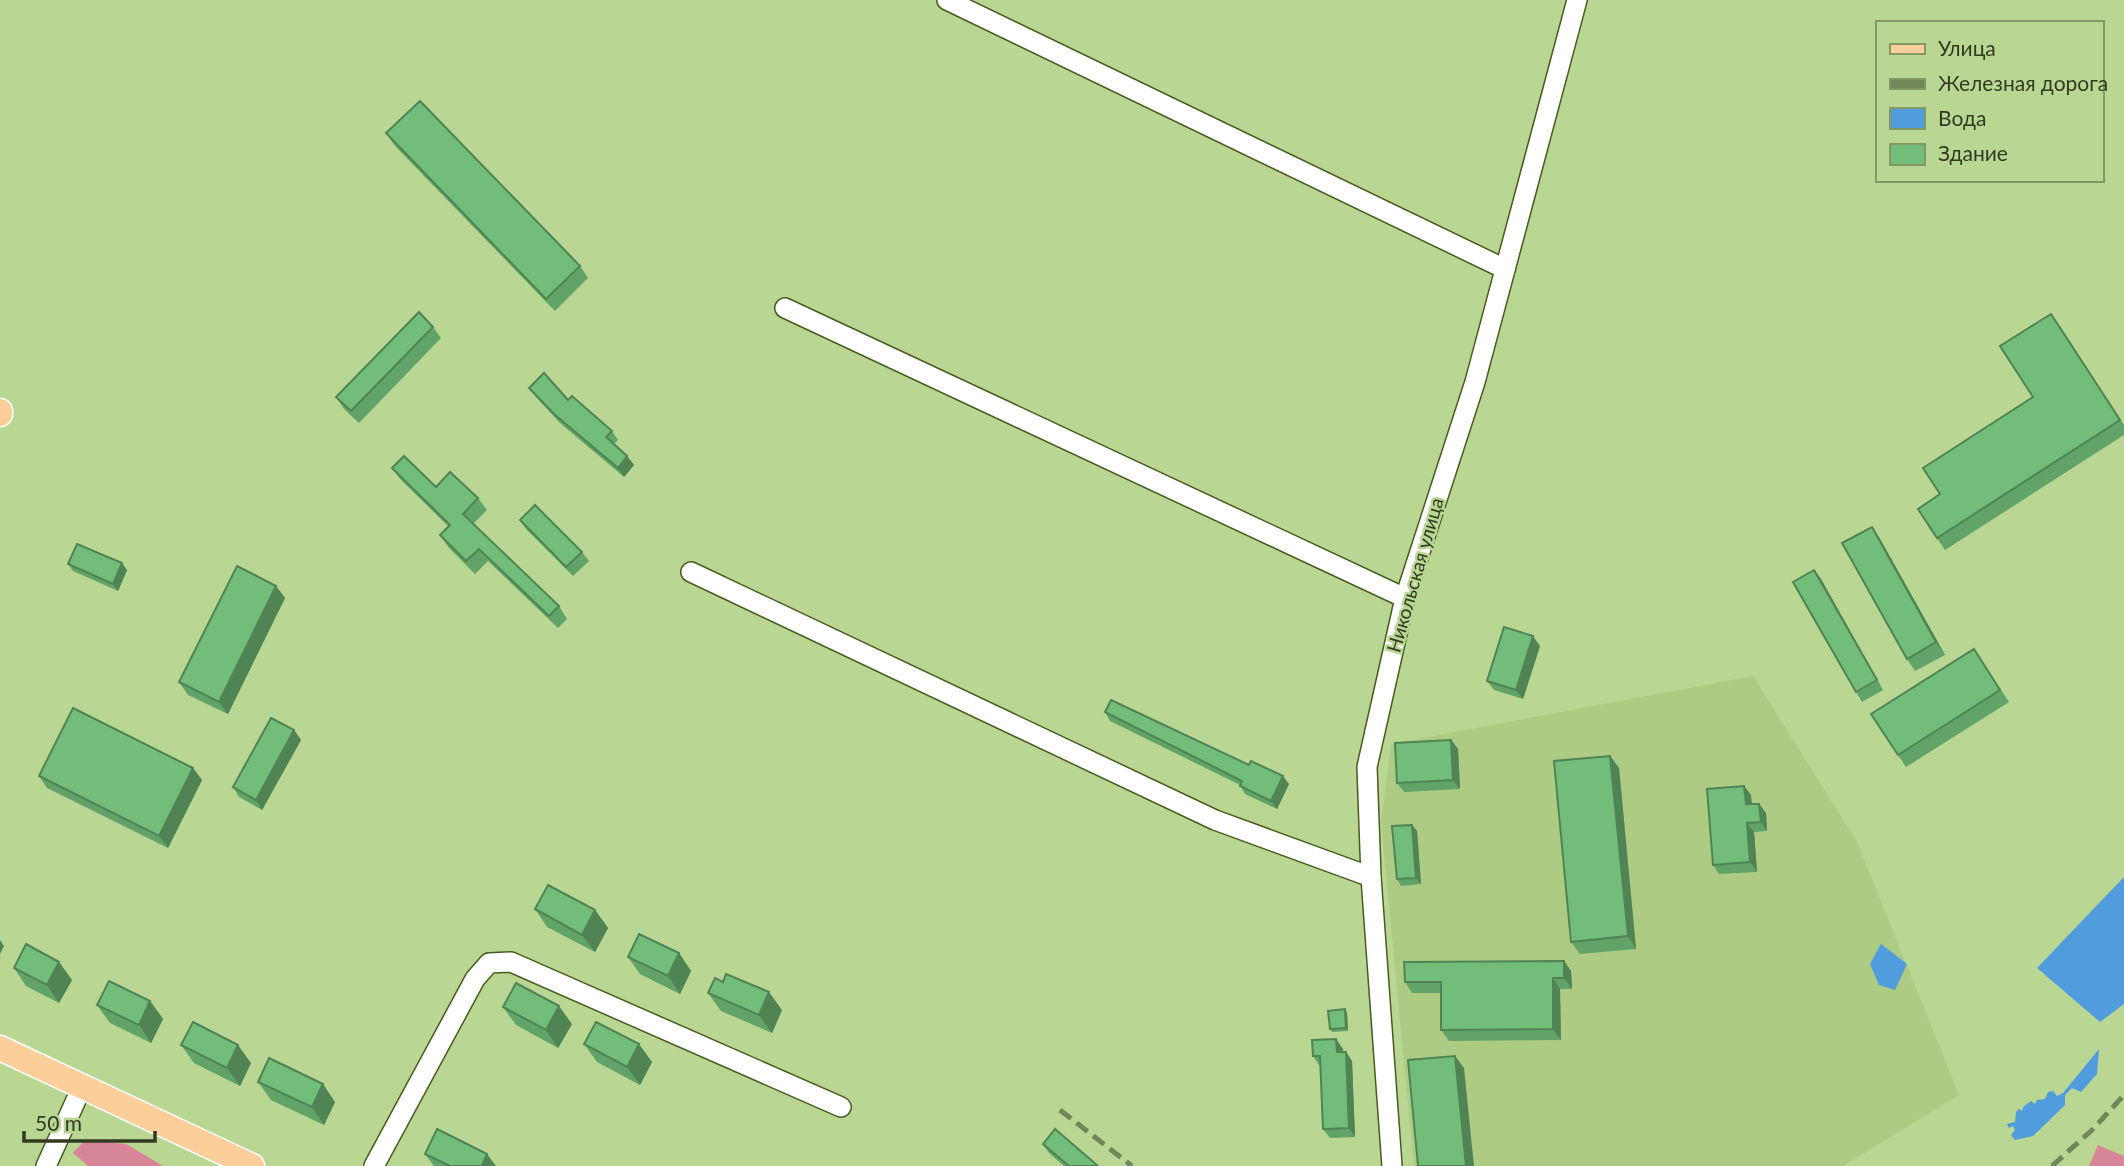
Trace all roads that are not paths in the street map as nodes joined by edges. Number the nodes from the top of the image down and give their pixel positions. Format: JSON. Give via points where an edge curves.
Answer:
{"nodes":[{"id":1,"x":947,"y":0,"type":"edge"},
{"id":2,"x":1577,"y":0,"type":"edge"},
{"id":3,"x":1505,"y":269,"type":"junction"},
{"id":4,"x":785,"y":308,"type":"dead end"},
{"id":5,"x":691,"y":572,"type":"dead end"},
{"id":6,"x":1405,"y":598,"type":"junction"},
{"id":7,"x":1371,"y":877,"type":"junction"},
{"id":8,"x":0,"y":1048,"type":"edge"},
{"id":9,"x":82,"y":1087,"type":"junction"},
{"id":10,"x":841,"y":1107,"type":"dead end"},
{"id":11,"x":46,"y":1166,"type":"edge"},
{"id":12,"x":253,"y":1166,"type":"edge"},
{"id":13,"x":374,"y":1166,"type":"edge"},
{"id":14,"x":1392,"y":1166,"type":"edge"}],
"edges":[{"from":1,"to":3,"type":"street"},
{"from":2,"to":3,"type":"street","name":"Никольская улица"},
{"from":3,"to":6,"type":"street","name":"Никольская улица","via":[[1475,383]]},
{"from":4,"to":6,"type":"street"},
{"from":5,"to":7,"type":"street","via":[[1214,820]]},
{"from":6,"to":7,"type":"street","name":"Никольская улица","via":[[1367,766]]},
{"from":7,"to":14,"type":"street","name":"Никольская улица"},
{"from":8,"to":9,"type":"main road"},
{"from":9,"to":11,"type":"street"},
{"from":9,"to":12,"type":"main road"},
{"from":10,"to":13,"type":"street","via":[[511,962],[489,963],[475,979]]}]}
